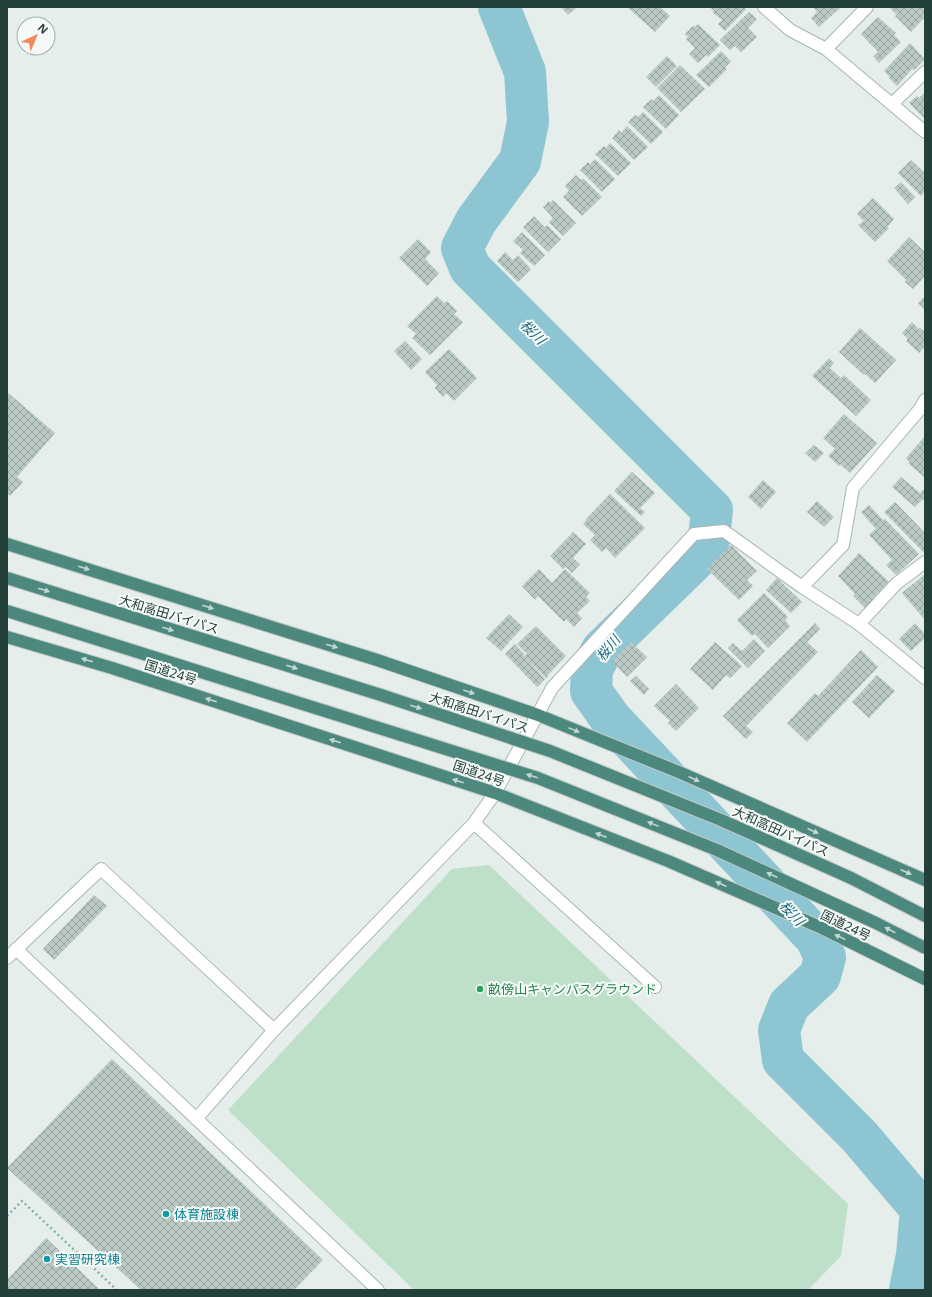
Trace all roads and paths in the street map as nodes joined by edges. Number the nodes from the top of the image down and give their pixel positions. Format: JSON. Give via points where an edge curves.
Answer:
{"nodes":[{"id":1,"x":764,"y":7,"type":"edge"},
{"id":2,"x":867,"y":7,"type":"edge"},
{"id":3,"x":826,"y":49,"type":"junction"},
{"id":4,"x":925,"y":72,"type":"edge"},
{"id":5,"x":892,"y":104,"type":"junction"},
{"id":6,"x":925,"y":132,"type":"edge"},
{"id":7,"x":925,"y":400,"type":"edge"},
{"id":8,"x":7,"y":544,"type":"edge"},
{"id":9,"x":925,"y":562,"type":"edge"},
{"id":10,"x":7,"y":578,"type":"edge"},
{"id":11,"x":802,"y":587,"type":"junction"},
{"id":12,"x":7,"y":611,"type":"edge"},
{"id":13,"x":859,"y":624,"type":"junction"},
{"id":14,"x":7,"y":636,"type":"edge"},
{"id":15,"x":925,"y":678,"type":"edge"},
{"id":16,"x":538,"y":715,"type":"junction"},
{"id":17,"x":495,"y":793,"type":"junction"},
{"id":18,"x":474,"y":823,"type":"junction"},
{"id":19,"x":851,"y":878,"type":"junction"},
{"id":20,"x":925,"y":880,"type":"edge"},
{"id":21,"x":925,"y":906,"type":"edge"},
{"id":22,"x":925,"y":916,"type":"edge"},
{"id":23,"x":925,"y":948,"type":"edge"},
{"id":24,"x":16,"y":949,"type":"junction"},
{"id":25,"x":7,"y":958,"type":"edge"},
{"id":26,"x":925,"y":979,"type":"edge"},
{"id":27,"x":655,"y":987,"type":"dead end"},
{"id":28,"x":274,"y":1030,"type":"junction"},
{"id":29,"x":196,"y":1119,"type":"junction"},
{"id":30,"x":7,"y":1216,"type":"edge"},
{"id":31,"x":117,"y":1290,"type":"edge"},
{"id":32,"x":378,"y":1290,"type":"edge"}],
"edges":[{"from":1,"to":3,"type":"street","via":[[790,30]]},
{"from":2,"to":3,"type":"street"},
{"from":3,"to":5,"type":"street"},
{"from":4,"to":5,"type":"street"},
{"from":5,"to":6,"type":"street"},
{"from":7,"to":11,"type":"street","via":[[853,488],[843,545]]},
{"from":8,"to":16,"type":"highway","one_way":true,"via":[[377,660]]},
{"from":9,"to":13,"type":"street","via":[[896,584]]},
{"from":10,"to":19,"type":"highway","name":"大和高田バイパス","one_way":true,"bridge":true,"via":[[381,695],[550,751],[721,820]]},
{"from":11,"to":13,"type":"street"},
{"from":11,"to":16,"type":"street","via":[[724,531],[694,534],[552,688]]},
{"from":23,"to":12,"type":"highway","one_way":true,"bridge":true,"via":[[717,850],[538,778]]},
{"from":13,"to":15,"type":"street"},
{"from":17,"to":14,"type":"highway","name":"国道24号","one_way":true},
{"from":16,"to":17,"type":"street"},
{"from":16,"to":20,"type":"highway","one_way":true,"via":[[681,773]]},
{"from":17,"to":18,"type":"street"},
{"from":26,"to":17,"type":"highway","name":"国道24号","one_way":true,"via":[[822,928],[668,861]]},
{"from":18,"to":27,"type":"street"},
{"from":18,"to":28,"type":"street"},
{"from":19,"to":21,"type":"highway"},
{"from":19,"to":22,"type":"highway","name":"大和高田バイパス"},
{"from":24,"to":25,"type":"street"},
{"from":24,"to":28,"type":"street","via":[[101,869]]},
{"from":24,"to":29,"type":"street"},
{"from":28,"to":29,"type":"street"},
{"from":29,"to":32,"type":"street"},
{"from":30,"to":31,"type":"path","via":[[22,1201]]}]}
